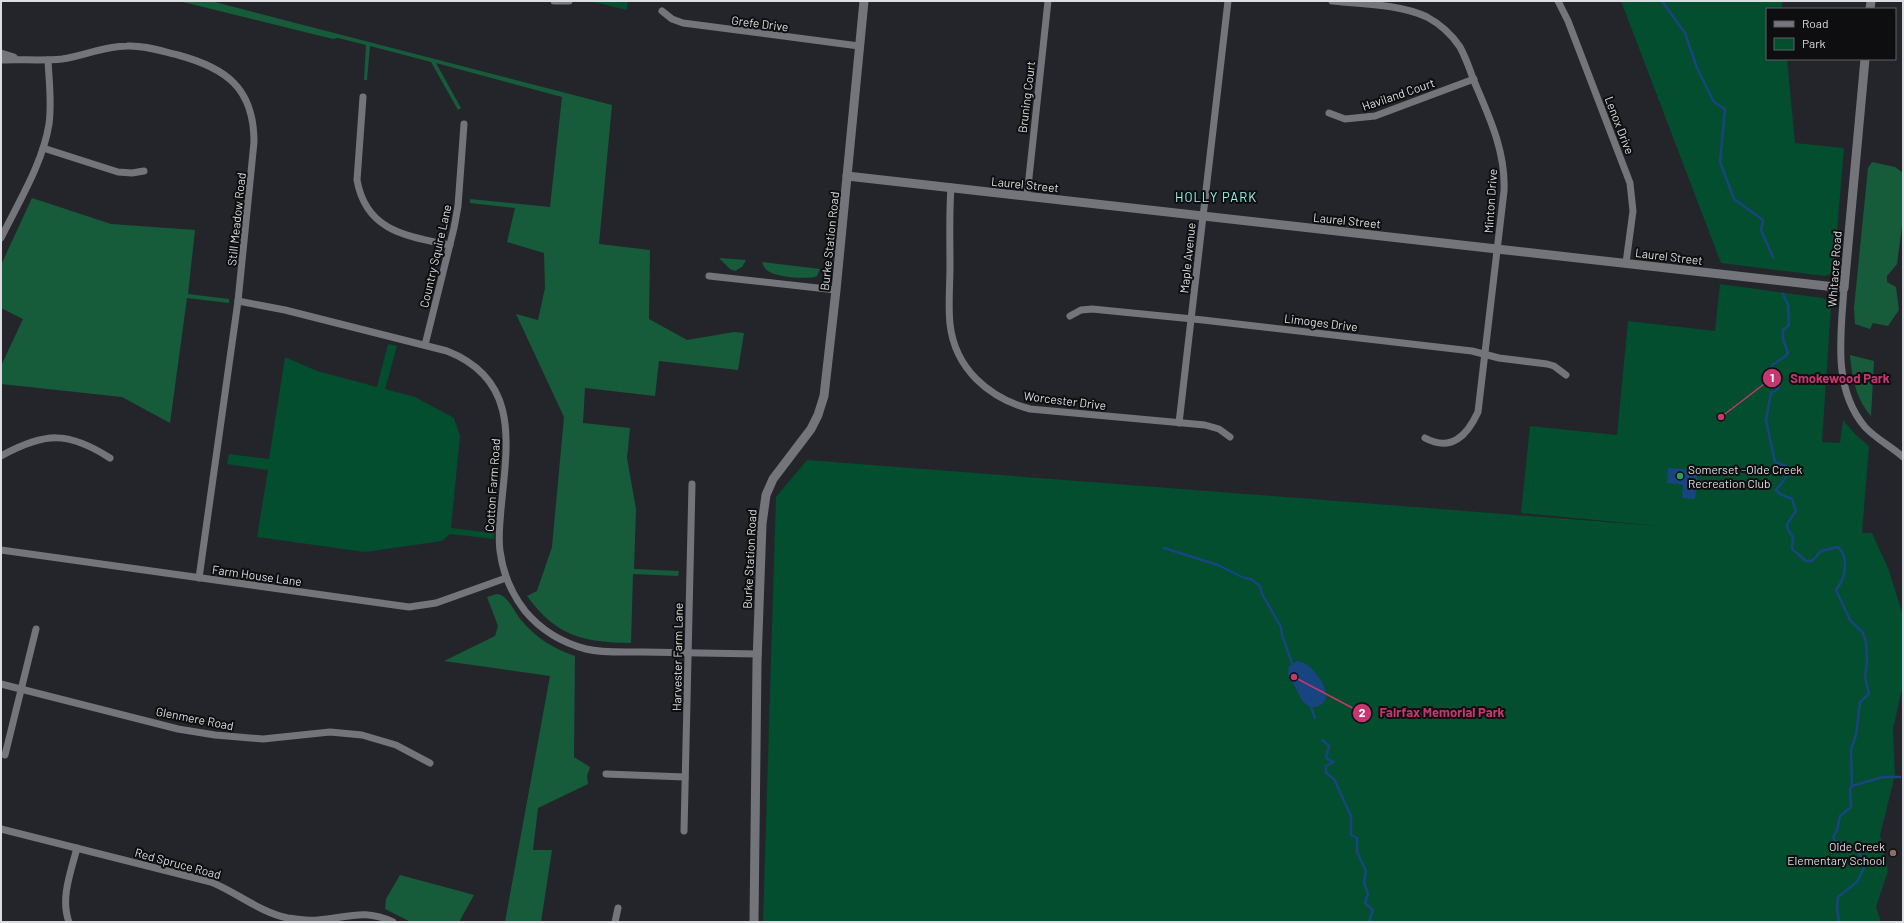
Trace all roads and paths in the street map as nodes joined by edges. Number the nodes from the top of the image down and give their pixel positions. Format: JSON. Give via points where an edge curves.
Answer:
{"nodes":[{"id":1,"x":554,"y":1,"type":"edge"},
{"id":2,"x":569,"y":1,"type":"edge"},
{"id":3,"x":864,"y":1,"type":"edge"},
{"id":4,"x":1048,"y":1,"type":"edge"},
{"id":5,"x":1228,"y":1,"type":"edge"},
{"id":6,"x":1332,"y":1,"type":"edge"},
{"id":7,"x":1558,"y":1,"type":"edge"},
{"id":8,"x":662,"y":11,"type":"dead end"},
{"id":9,"x":859,"y":46,"type":"junction"},
{"id":10,"x":1,"y":53,"type":"edge"},
{"id":11,"x":1,"y":60,"type":"edge"},
{"id":12,"x":26,"y":60,"type":"junction"},
{"id":13,"x":48,"y":60,"type":"junction"},
{"id":14,"x":1865,"y":60,"type":"edge"},
{"id":15,"x":1474,"y":79,"type":"junction"},
{"id":16,"x":363,"y":97,"type":"dead end"},
{"id":17,"x":1329,"y":113,"type":"dead end"},
{"id":18,"x":464,"y":124,"type":"dead end"},
{"id":19,"x":43,"y":148,"type":"junction"},
{"id":20,"x":144,"y":171,"type":"dead end"},
{"id":21,"x":848,"y":176,"type":"junction"},
{"id":22,"x":951,"y":190,"type":"junction"},
{"id":23,"x":1027,"y":196,"type":"junction"},
{"id":24,"x":1202,"y":216,"type":"junction"},
{"id":25,"x":1,"y":238,"type":"edge"},
{"id":26,"x":450,"y":245,"type":"junction"},
{"id":27,"x":1497,"y":249,"type":"junction"},
{"id":28,"x":1626,"y":263,"type":"junction"},
{"id":29,"x":709,"y":276,"type":"dead end"},
{"id":30,"x":1844,"y":288,"type":"junction"},
{"id":31,"x":836,"y":290,"type":"junction"},
{"id":32,"x":238,"y":301,"type":"junction"},
{"id":33,"x":1070,"y":316,"type":"dead end"},
{"id":34,"x":1191,"y":319,"type":"junction"},
{"id":35,"x":425,"y":345,"type":"junction"},
{"id":36,"x":1485,"y":353,"type":"junction"},
{"id":37,"x":1566,"y":375,"type":"dead end"},
{"id":38,"x":1179,"y":422,"type":"junction"},
{"id":39,"x":1230,"y":437,"type":"dead end"},
{"id":40,"x":1425,"y":438,"type":"dead end"},
{"id":41,"x":1,"y":456,"type":"edge"},
{"id":42,"x":1903,"y":457,"type":"edge"},
{"id":43,"x":110,"y":458,"type":"dead end"},
{"id":44,"x":692,"y":484,"type":"dead end"},
{"id":45,"x":1,"y":550,"type":"edge"},
{"id":46,"x":199,"y":578,"type":"junction"},
{"id":47,"x":506,"y":578,"type":"junction"},
{"id":48,"x":36,"y":629,"type":"dead end"},
{"id":49,"x":688,"y":654,"type":"junction"},
{"id":50,"x":758,"y":654,"type":"junction"},
{"id":51,"x":1,"y":684,"type":"edge"},
{"id":52,"x":22,"y":688,"type":"junction"},
{"id":53,"x":5,"y":755,"type":"dead end"},
{"id":54,"x":430,"y":763,"type":"dead end"},
{"id":55,"x":606,"y":774,"type":"dead end"},
{"id":56,"x":685,"y":777,"type":"junction"},
{"id":57,"x":1,"y":829,"type":"edge"},
{"id":58,"x":684,"y":831,"type":"dead end"},
{"id":59,"x":77,"y":848,"type":"junction"},
{"id":60,"x":618,"y":908,"type":"dead end"},
{"id":61,"x":285,"y":920,"type":"edge"},
{"id":62,"x":69,"y":922,"type":"edge"},
{"id":63,"x":393,"y":922,"type":"edge"},
{"id":64,"x":615,"y":922,"type":"edge"},
{"id":65,"x":754,"y":922,"type":"edge"}],
"edges":[{"from":1,"to":2,"type":"street"},
{"from":3,"to":9,"type":"street","name":"Burke Station Road"},
{"from":4,"to":23,"type":"street","name":"Bruning Court"},
{"from":5,"to":24,"type":"street","name":"Maple Avenue"},
{"from":6,"to":15,"type":"street","name":"Minton Drive","via":[[1408,10],[1427,17],[1455,40]]},
{"from":7,"to":28,"type":"street","name":"Lenox Drive","via":[[1630,183],[1632,211]]},
{"from":8,"to":9,"type":"street","name":"Grefe Drive","via":[[672,19],[684,23]]},
{"from":9,"to":21,"type":"street","name":"Burke Station Road"},
{"from":10,"to":12,"type":"street","name":"Still Meadow Road"},
{"from":11,"to":12,"type":"street","name":"Still Meadow Road"},
{"from":12,"to":13,"type":"street","name":"Still Meadow Road"},
{"from":13,"to":19,"type":"street","via":[[50,116]]},
{"from":13,"to":32,"type":"street","name":"Still Meadow Road","via":[[126,46],[147,47],[205,63],[225,75],[234,84],[248,106],[254,129]]},
{"from":14,"to":30,"type":"street","name":"Whitacre Road"},
{"from":15,"to":17,"type":"street","name":"Haviland Court","via":[[1375,116],[1345,120]]},
{"from":15,"to":27,"type":"street","name":"Minton Drive","via":[[1499,146],[1503,164],[1504,191]]},
{"from":16,"to":26,"type":"street","via":[[357,180],[364,205],[375,219],[390,229]]},
{"from":18,"to":26,"type":"street","name":"Country Squire Lane","via":[[458,206]]},
{"from":19,"to":20,"type":"street","via":[[118,172]]},
{"from":19,"to":25,"type":"street"},
{"from":21,"to":22,"type":"street","name":"Laurel Street"},
{"from":21,"to":31,"type":"street","name":"Burke Station Road"},
{"from":22,"to":23,"type":"street","name":"Laurel Street"},
{"from":22,"to":38,"type":"street","name":"Worcester Drive","via":[[950,326],[960,356],[977,381],[1008,403],[1030,409]]},
{"from":23,"to":24,"type":"street","name":"Laurel Street"},
{"from":24,"to":27,"type":"street","name":"Laurel Street"},
{"from":24,"to":34,"type":"street","name":"Maple Avenue"},
{"from":26,"to":35,"type":"street","name":"Country Squire Lane"},
{"from":27,"to":28,"type":"street","name":"Laurel Street"},
{"from":27,"to":36,"type":"street","name":"Minton Drive"},
{"from":28,"to":30,"type":"street","name":"Laurel Street"},
{"from":29,"to":31,"type":"street"},
{"from":30,"to":42,"type":"street","name":"Whitacre Road","via":[[1840,364],[1846,391],[1852,407],[1866,428]]},
{"from":31,"to":50,"type":"street","name":"Burke Station Road","via":[[823,402],[811,429],[772,479],[764,502]]},
{"from":32,"to":35,"type":"street","name":"Cotton Farm Road","via":[[286,310]]},
{"from":32,"to":46,"type":"street","name":"Still Meadow Road"},
{"from":33,"to":34,"type":"street","name":"Limoges Drive","via":[[1081,310],[1092,309]]},
{"from":34,"to":36,"type":"street","name":"Limoges Drive"},
{"from":34,"to":38,"type":"street","name":"Maple Avenue"},
{"from":35,"to":47,"type":"street","name":"Cotton Farm Road","via":[[455,354],[474,366],[491,384],[502,407],[507,433],[499,537]]},
{"from":36,"to":37,"type":"street","name":"Limoges Drive","via":[[1499,358],[1547,364]]},
{"from":36,"to":40,"type":"street","name":"Minton Drive","via":[[1480,401],[1473,423],[1462,436],[1451,442],[1438,443]]},
{"from":38,"to":39,"type":"street","name":"Worcester Drive","via":[[1219,429]]},
{"from":41,"to":43,"type":"street","via":[[26,443],[55,438],[81,442]]},
{"from":44,"to":49,"type":"street","name":"Harvester Farm Lane"},
{"from":45,"to":46,"type":"street","name":"Farm House Lane"},
{"from":46,"to":47,"type":"street","name":"Farm House Lane","via":[[409,607],[436,603]]},
{"from":47,"to":49,"type":"street","name":"Cotton Farm Road","via":[[521,606],[534,620],[570,644],[603,651]]},
{"from":48,"to":52,"type":"street"},
{"from":49,"to":50,"type":"street","name":"Cotton Farm Road"},
{"from":49,"to":56,"type":"street","name":"Harvester Farm Lane"},
{"from":50,"to":65,"type":"street","name":"Burke Station Road"},
{"from":51,"to":52,"type":"street","name":"Glenmere Road"},
{"from":52,"to":53,"type":"street"},
{"from":52,"to":54,"type":"street","name":"Glenmere Road","via":[[178,729],[215,735],[263,739],[330,732],[362,735],[396,745]]},
{"from":55,"to":56,"type":"street"},
{"from":56,"to":58,"type":"street","name":"Harvester Farm Lane"},
{"from":57,"to":59,"type":"street","name":"Red Spruce Road"},
{"from":59,"to":61,"type":"street","name":"Red Spruce Road","via":[[211,882]]},
{"from":59,"to":62,"type":"street","via":[[66,896]]},
{"from":60,"to":64,"type":"street"},
{"from":61,"to":63,"type":"street","name":"Red Spruce Road","via":[[317,920],[363,914]]}]}
